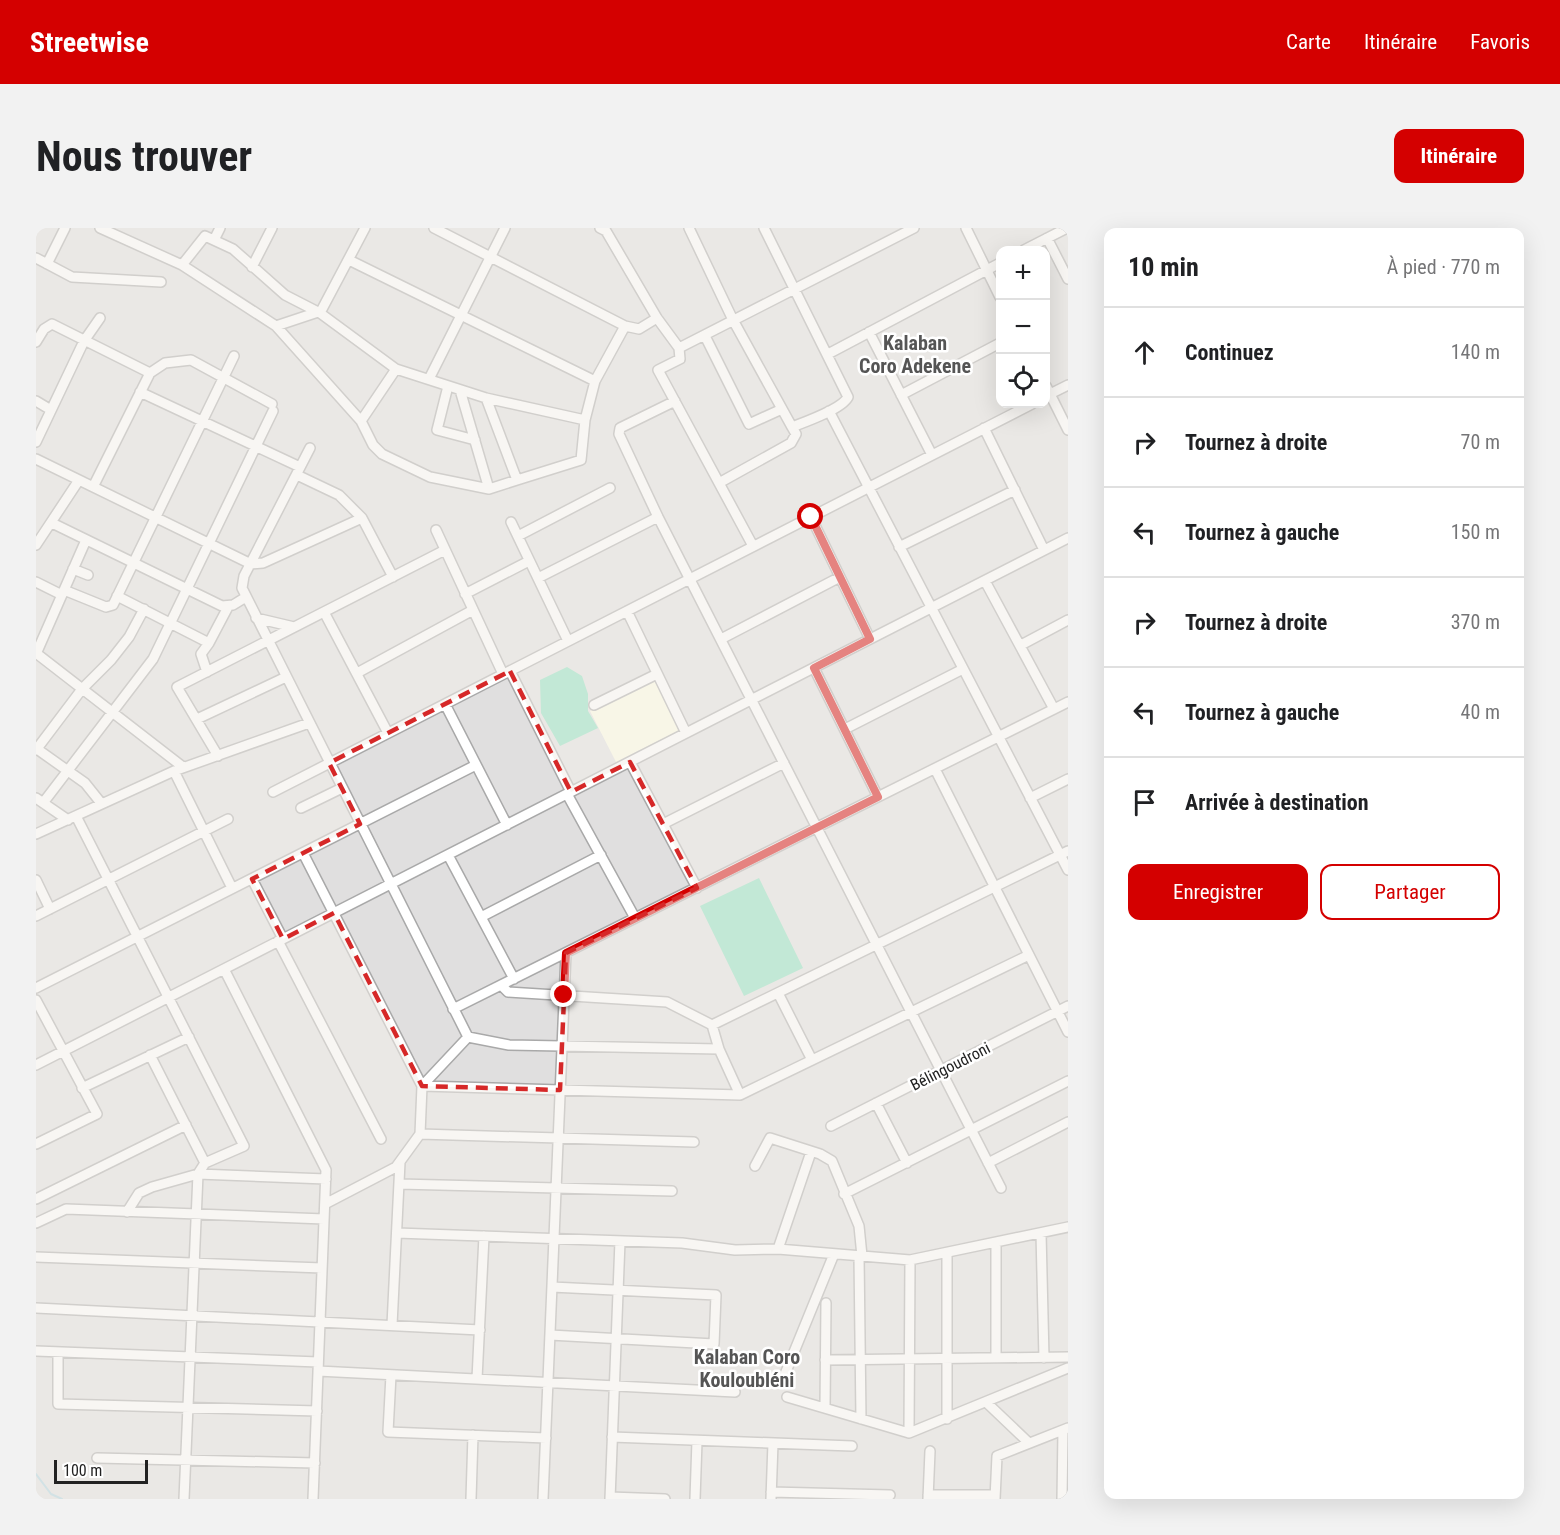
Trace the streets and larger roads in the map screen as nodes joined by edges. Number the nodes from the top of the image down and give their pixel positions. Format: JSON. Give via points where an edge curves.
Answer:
{"nodes":[{"id":1,"x":65,"y":228,"type":"edge"},
{"id":2,"x":100,"y":228,"type":"edge"},
{"id":3,"x":220,"y":228,"type":"edge"},
{"id":4,"x":272,"y":228,"type":"edge"},
{"id":5,"x":365,"y":228,"type":"edge"},
{"id":6,"x":434,"y":228,"type":"edge"},
{"id":7,"x":505,"y":228,"type":"edge"},
{"id":8,"x":689,"y":228,"type":"edge"},
{"id":9,"x":764,"y":228,"type":"edge"},
{"id":10,"x":914,"y":228,"type":"edge"},
{"id":11,"x":966,"y":228,"type":"edge"},
{"id":12,"x":1067,"y":228,"type":"edge"},
{"id":13,"x":606,"y":229,"type":"edge"},
{"id":14,"x":1047,"y":238,"type":"junction"},
{"id":15,"x":214,"y":240,"type":"junction"},
{"id":16,"x":1032,"y":246,"type":"edge"},
{"id":17,"x":490,"y":257,"type":"junction"},
{"id":18,"x":36,"y":258,"type":"edge"},
{"id":19,"x":350,"y":260,"type":"junction"},
{"id":20,"x":46,"y":264,"type":"junction"},
{"id":21,"x":182,"y":265,"type":"junction"},
{"id":22,"x":996,"y":265,"type":"edge"},
{"id":23,"x":252,"y":267,"type":"junction"},
{"id":24,"x":987,"y":270,"type":"junction"},
{"id":25,"x":1068,"y":279,"type":"edge"},
{"id":26,"x":161,"y":282,"type":"dead end"},
{"id":27,"x":996,"y":289,"type":"edge"},
{"id":28,"x":795,"y":290,"type":"junction"},
{"id":29,"x":319,"y":313,"type":"junction"},
{"id":30,"x":461,"y":315,"type":"junction"},
{"id":31,"x":99,"y":318,"type":"dead end"},
{"id":32,"x":657,"y":318,"type":"junction"},
{"id":33,"x":733,"y":320,"type":"junction"},
{"id":34,"x":276,"y":326,"type":"junction"},
{"id":35,"x":625,"y":326,"type":"junction"},
{"id":36,"x":869,"y":332,"type":"junction"},
{"id":37,"x":705,"y":336,"type":"junction"},
{"id":38,"x":84,"y":341,"type":"junction"},
{"id":39,"x":36,"y":342,"type":"edge"},
{"id":40,"x":996,"y":345,"type":"edge"},
{"id":41,"x":679,"y":348,"type":"junction"},
{"id":42,"x":828,"y":354,"type":"junction"},
{"id":43,"x":234,"y":356,"type":"dead end"},
{"id":44,"x":396,"y":369,"type":"junction"},
{"id":45,"x":150,"y":373,"type":"junction"},
{"id":46,"x":223,"y":377,"type":"junction"},
{"id":47,"x":429,"y":380,"type":"junction"},
{"id":48,"x":595,"y":381,"type":"junction"},
{"id":49,"x":1068,"y":385,"type":"edge"},
{"id":50,"x":448,"y":386,"type":"junction"},
{"id":51,"x":460,"y":390,"type":"junction"},
{"id":52,"x":1050,"y":391,"type":"edge"},
{"id":53,"x":140,"y":392,"type":"junction"},
{"id":54,"x":902,"y":395,"type":"junction"},
{"id":55,"x":1050,"y":397,"type":"edge"},
{"id":56,"x":486,"y":398,"type":"junction"},
{"id":57,"x":36,"y":401,"type":"edge"},
{"id":58,"x":675,"y":401,"type":"junction"},
{"id":59,"x":1024,"y":408,"type":"edge"},
{"id":60,"x":782,"y":409,"type":"junction"},
{"id":61,"x":51,"y":410,"type":"junction"},
{"id":62,"x":829,"y":411,"type":"junction"},
{"id":63,"x":585,"y":420,"type":"junction"},
{"id":64,"x":201,"y":421,"type":"junction"},
{"id":65,"x":361,"y":421,"type":"junction"},
{"id":66,"x":792,"y":428,"type":"junction"},
{"id":67,"x":984,"y":428,"type":"junction"},
{"id":68,"x":1068,"y":430,"type":"edge"},
{"id":69,"x":475,"y":440,"type":"junction"},
{"id":70,"x":36,"y":442,"type":"edge"},
{"id":71,"x":257,"y":447,"type":"junction"},
{"id":72,"x":310,"y":448,"type":"dead end"},
{"id":73,"x":932,"y":455,"type":"junction"},
{"id":74,"x":36,"y":459,"type":"edge"},
{"id":75,"x":298,"y":471,"type":"junction"},
{"id":76,"x":79,"y":480,"type":"junction"},
{"id":77,"x":517,"y":480,"type":"junction"},
{"id":78,"x":719,"y":483,"type":"junction"},
{"id":79,"x":93,"y":487,"type":"junction"},
{"id":80,"x":868,"y":487,"type":"junction"},
{"id":81,"x":610,"y":488,"type":"dead end"},
{"id":82,"x":489,"y":489,"type":"junction"},
{"id":83,"x":1015,"y":490,"type":"junction"},
{"id":84,"x":154,"y":517,"type":"junction"},
{"id":85,"x":658,"y":517,"type":"junction"},
{"id":86,"x":811,"y":517,"type":"junction"},
{"id":87,"x":362,"y":518,"type":"junction"},
{"id":88,"x":511,"y":522,"type":"dead end"},
{"id":89,"x":52,"y":523,"type":"junction"},
{"id":90,"x":436,"y":530,"type":"dead end"},
{"id":91,"x":518,"y":536,"type":"junction"},
{"id":92,"x":1068,"y":538,"type":"edge"},
{"id":93,"x":86,"y":540,"type":"junction"},
{"id":94,"x":210,"y":544,"type":"junction"},
{"id":95,"x":36,"y":545,"type":"edge"},
{"id":96,"x":753,"y":546,"type":"junction"},
{"id":97,"x":899,"y":547,"type":"junction"},
{"id":98,"x":445,"y":550,"type":"junction"},
{"id":99,"x":1044,"y":550,"type":"junction"},
{"id":100,"x":530,"y":561,"type":"junction"},
{"id":101,"x":132,"y":562,"type":"junction"},
{"id":102,"x":251,"y":564,"type":"junction"},
{"id":103,"x":74,"y":569,"type":"junction"},
{"id":104,"x":88,"y":575,"type":"dead end"},
{"id":105,"x":393,"y":577,"type":"junction"},
{"id":106,"x":840,"y":577,"type":"junction"},
{"id":107,"x":538,"y":578,"type":"junction"},
{"id":108,"x":690,"y":579,"type":"junction"},
{"id":109,"x":985,"y":581,"type":"junction"},
{"id":110,"x":36,"y":582,"type":"edge"},
{"id":111,"x":188,"y":590,"type":"junction"},
{"id":112,"x":63,"y":593,"type":"junction"},
{"id":113,"x":465,"y":594,"type":"junction"},
{"id":114,"x":117,"y":596,"type":"junction"},
{"id":115,"x":246,"y":597,"type":"junction"},
{"id":116,"x":228,"y":607,"type":"junction"},
{"id":117,"x":931,"y":608,"type":"junction"},
{"id":118,"x":144,"y":609,"type":"junction"},
{"id":119,"x":473,"y":610,"type":"junction"},
{"id":120,"x":627,"y":611,"type":"junction"},
{"id":121,"x":324,"y":612,"type":"junction"},
{"id":122,"x":256,"y":618,"type":"junction"},
{"id":123,"x":1068,"y":620,"type":"edge"},
{"id":124,"x":170,"y":623,"type":"junction"},
{"id":125,"x":294,"y":627,"type":"junction"},
{"id":126,"x":721,"y":639,"type":"junction"},
{"id":127,"x":870,"y":639,"type":"junction"},
{"id":128,"x":268,"y":641,"type":"junction"},
{"id":129,"x":568,"y":641,"type":"junction"},
{"id":130,"x":209,"y":643,"type":"junction"},
{"id":131,"x":1021,"y":645,"type":"junction"},
{"id":132,"x":36,"y":654,"type":"edge"},
{"id":133,"x":814,"y":668,"type":"junction"},
{"id":134,"x":963,"y":669,"type":"junction"},
{"id":135,"x":207,"y":672,"type":"junction"},
{"id":136,"x":357,"y":672,"type":"junction"},
{"id":137,"x":506,"y":673,"type":"junction"},
{"id":138,"x":657,"y":674,"type":"junction"},
{"id":139,"x":286,"y":677,"type":"junction"},
{"id":140,"x":82,"y":689,"type":"junction"},
{"id":141,"x":752,"y":700,"type":"junction"},
{"id":142,"x":1068,"y":702,"type":"edge"},
{"id":143,"x":445,"y":704,"type":"junction"},
{"id":144,"x":594,"y":705,"type":"dead end"},
{"id":145,"x":1054,"y":709,"type":"junction"},
{"id":146,"x":113,"y":712,"type":"junction"},
{"id":147,"x":197,"y":719,"type":"junction"},
{"id":148,"x":309,"y":723,"type":"junction"},
{"id":149,"x":845,"y":729,"type":"junction"},
{"id":150,"x":388,"y":733,"type":"junction"},
{"id":151,"x":686,"y":733,"type":"junction"},
{"id":152,"x":999,"y":737,"type":"junction"},
{"id":153,"x":37,"y":749,"type":"edge"},
{"id":154,"x":218,"y":756,"type":"junction"},
{"id":155,"x":630,"y":762,"type":"junction"},
{"id":156,"x":329,"y":763,"type":"junction"},
{"id":157,"x":784,"y":763,"type":"junction"},
{"id":158,"x":477,"y":765,"type":"junction"},
{"id":159,"x":178,"y":769,"type":"junction"},
{"id":160,"x":935,"y":769,"type":"junction"},
{"id":161,"x":68,"y":770,"type":"junction"},
{"id":162,"x":1068,"y":779,"type":"edge"},
{"id":163,"x":342,"y":788,"type":"junction"},
{"id":164,"x":273,"y":792,"type":"dead end"},
{"id":165,"x":569,"y":793,"type":"junction"},
{"id":166,"x":878,"y":797,"type":"junction"},
{"id":167,"x":1030,"y":798,"type":"junction"},
{"id":168,"x":40,"y":801,"type":"edge"},
{"id":169,"x":101,"y":804,"type":"junction"},
{"id":170,"x":301,"y":808,"type":"dead end"},
{"id":171,"x":72,"y":818,"type":"junction"},
{"id":172,"x":228,"y":819,"type":"dead end"},
{"id":173,"x":360,"y":824,"type":"junction"},
{"id":174,"x":663,"y":824,"type":"junction"},
{"id":175,"x":507,"y":825,"type":"junction"},
{"id":176,"x":817,"y":828,"type":"junction"},
{"id":177,"x":204,"y":831,"type":"junction"},
{"id":178,"x":36,"y":834,"type":"edge"},
{"id":179,"x":303,"y":853,"type":"junction"},
{"id":180,"x":1064,"y":853,"type":"edge"},
{"id":181,"x":448,"y":855,"type":"junction"},
{"id":182,"x":601,"y":855,"type":"junction"},
{"id":183,"x":1068,"y":870,"type":"edge"},
{"id":184,"x":109,"y":879,"type":"junction"},
{"id":185,"x":252,"y":879,"type":"junction"},
{"id":186,"x":36,"y":880,"type":"edge"},
{"id":187,"x":390,"y":884,"type":"junction"},
{"id":188,"x":994,"y":887,"type":"junction"},
{"id":189,"x":232,"y":888,"type":"junction"},
{"id":190,"x":697,"y":888,"type":"junction"},
{"id":191,"x":50,"y":909,"type":"junction"},
{"id":192,"x":334,"y":913,"type":"junction"},
{"id":193,"x":36,"y":916,"type":"edge"},
{"id":194,"x":481,"y":917,"type":"junction"},
{"id":195,"x":635,"y":918,"type":"junction"},
{"id":196,"x":138,"y":936,"type":"junction"},
{"id":197,"x":281,"y":940,"type":"junction"},
{"id":198,"x":876,"y":945,"type":"junction"},
{"id":199,"x":566,"y":953,"type":"junction"},
{"id":200,"x":1029,"y":955,"type":"junction"},
{"id":201,"x":224,"y":969,"type":"junction"},
{"id":202,"x":514,"y":979,"type":"junction"},
{"id":203,"x":501,"y":986,"type":"junction"},
{"id":204,"x":36,"y":988,"type":"edge"},
{"id":205,"x":778,"y":993,"type":"junction"},
{"id":206,"x":564,"y":995,"type":"junction"},
{"id":207,"x":169,"y":997,"type":"junction"},
{"id":208,"x":36,"y":1000,"type":"edge"},
{"id":209,"x":1068,"y":1006,"type":"edge"},
{"id":210,"x":453,"y":1009,"type":"junction"},
{"id":211,"x":1057,"y":1011,"type":"junction"},
{"id":212,"x":911,"y":1013,"type":"junction"},
{"id":213,"x":712,"y":1025,"type":"junction"},
{"id":214,"x":1068,"y":1032,"type":"edge"},
{"id":215,"x":189,"y":1037,"type":"junction"},
{"id":216,"x":468,"y":1037,"type":"junction"},
{"id":217,"x":561,"y":1046,"type":"junction"},
{"id":218,"x":719,"y":1049,"type":"junction"},
{"id":219,"x":63,"y":1051,"type":"junction"},
{"id":220,"x":150,"y":1055,"type":"junction"},
{"id":221,"x":812,"y":1060,"type":"junction"},
{"id":222,"x":36,"y":1065,"type":"edge"},
{"id":223,"x":941,"y":1070,"type":"junction"},
{"id":224,"x":1068,"y":1081,"type":"edge"},
{"id":225,"x":422,"y":1086,"type":"junction"},
{"id":226,"x":82,"y":1088,"type":"junction"},
{"id":227,"x":560,"y":1090,"type":"junction"},
{"id":228,"x":740,"y":1095,"type":"junction"},
{"id":229,"x":876,"y":1103,"type":"junction"},
{"id":230,"x":1068,"y":1122,"type":"edge"},
{"id":231,"x":186,"y":1125,"type":"junction"},
{"id":232,"x":831,"y":1126,"type":"dead end"},
{"id":233,"x":971,"y":1130,"type":"junction"},
{"id":234,"x":420,"y":1134,"type":"junction"},
{"id":235,"x":558,"y":1138,"type":"junction"},
{"id":236,"x":381,"y":1139,"type":"dead end"},
{"id":237,"x":694,"y":1142,"type":"dead end"},
{"id":238,"x":36,"y":1144,"type":"edge"},
{"id":239,"x":811,"y":1152,"type":"junction"},
{"id":240,"x":400,"y":1162,"type":"junction"},
{"id":241,"x":907,"y":1162,"type":"junction"},
{"id":242,"x":988,"y":1162,"type":"junction"},
{"id":243,"x":205,"y":1163,"type":"junction"},
{"id":244,"x":754,"y":1166,"type":"dead end"},
{"id":245,"x":198,"y":1174,"type":"junction"},
{"id":246,"x":326,"y":1179,"type":"junction"},
{"id":247,"x":399,"y":1184,"type":"junction"},
{"id":248,"x":1001,"y":1188,"type":"dead end"},
{"id":249,"x":556,"y":1190,"type":"junction"},
{"id":250,"x":672,"y":1191,"type":"dead end"},
{"id":251,"x":844,"y":1194,"type":"junction"},
{"id":252,"x":36,"y":1199,"type":"edge"},
{"id":253,"x":325,"y":1204,"type":"junction"},
{"id":254,"x":127,"y":1212,"type":"junction"},
{"id":255,"x":196,"y":1214,"type":"junction"},
{"id":256,"x":324,"y":1219,"type":"junction"},
{"id":257,"x":36,"y":1223,"type":"edge"},
{"id":258,"x":1068,"y":1227,"type":"edge"},
{"id":259,"x":397,"y":1233,"type":"junction"},
{"id":260,"x":1041,"y":1233,"type":"junction"},
{"id":261,"x":484,"y":1236,"type":"junction"},
{"id":262,"x":554,"y":1238,"type":"junction"},
{"id":263,"x":620,"y":1241,"type":"junction"},
{"id":264,"x":996,"y":1242,"type":"junction"},
{"id":265,"x":778,"y":1249,"type":"junction"},
{"id":266,"x":947,"y":1252,"type":"junction"},
{"id":267,"x":834,"y":1254,"type":"junction"},
{"id":268,"x":860,"y":1256,"type":"junction"},
{"id":269,"x":36,"y":1257,"type":"edge"},
{"id":270,"x":910,"y":1260,"type":"junction"},
{"id":271,"x":194,"y":1263,"type":"junction"},
{"id":272,"x":322,"y":1268,"type":"junction"},
{"id":273,"x":552,"y":1287,"type":"junction"},
{"id":274,"x":618,"y":1290,"type":"junction"},
{"id":275,"x":826,"y":1303,"type":"dead end"},
{"id":276,"x":36,"y":1308,"type":"edge"},
{"id":277,"x":192,"y":1316,"type":"junction"},
{"id":278,"x":320,"y":1322,"type":"junction"},
{"id":279,"x":392,"y":1325,"type":"junction"},
{"id":280,"x":480,"y":1329,"type":"junction"},
{"id":281,"x":550,"y":1335,"type":"junction"},
{"id":282,"x":616,"y":1338,"type":"junction"},
{"id":283,"x":36,"y":1351,"type":"edge"},
{"id":284,"x":58,"y":1353,"type":"junction"},
{"id":285,"x":190,"y":1358,"type":"junction"},
{"id":286,"x":996,"y":1358,"type":"junction"},
{"id":287,"x":1044,"y":1358,"type":"junction"},
{"id":288,"x":1068,"y":1358,"type":"edge"},
{"id":289,"x":909,"y":1359,"type":"junction"},
{"id":290,"x":947,"y":1359,"type":"junction"},
{"id":291,"x":825,"y":1360,"type":"junction"},
{"id":292,"x":860,"y":1360,"type":"junction"},
{"id":293,"x":318,"y":1367,"type":"junction"},
{"id":294,"x":1068,"y":1368,"type":"edge"},
{"id":295,"x":391,"y":1375,"type":"junction"},
{"id":296,"x":477,"y":1379,"type":"junction"},
{"id":297,"x":783,"y":1379,"type":"dead end"},
{"id":298,"x":548,"y":1383,"type":"junction"},
{"id":299,"x":614,"y":1386,"type":"junction"},
{"id":300,"x":735,"y":1392,"type":"dead end"},
{"id":301,"x":787,"y":1397,"type":"dead end"},
{"id":302,"x":987,"y":1403,"type":"junction"},
{"id":303,"x":188,"y":1408,"type":"junction"},
{"id":304,"x":825,"y":1408,"type":"junction"},
{"id":305,"x":317,"y":1411,"type":"junction"},
{"id":306,"x":861,"y":1419,"type":"junction"},
{"id":307,"x":947,"y":1419,"type":"junction"},
{"id":308,"x":1066,"y":1429,"type":"edge"},
{"id":309,"x":909,"y":1433,"type":"junction"},
{"id":310,"x":473,"y":1435,"type":"junction"},
{"id":311,"x":612,"y":1437,"type":"junction"},
{"id":312,"x":546,"y":1438,"type":"junction"},
{"id":313,"x":697,"y":1441,"type":"junction"},
{"id":314,"x":773,"y":1443,"type":"junction"},
{"id":315,"x":1029,"y":1443,"type":"junction"},
{"id":316,"x":852,"y":1446,"type":"dead end"},
{"id":317,"x":930,"y":1451,"type":"dead end"},
{"id":318,"x":97,"y":1458,"type":"dead end"},
{"id":319,"x":186,"y":1459,"type":"junction"},
{"id":320,"x":315,"y":1463,"type":"junction"},
{"id":321,"x":771,"y":1495,"type":"edge"},
{"id":322,"x":890,"y":1495,"type":"dead end"},
{"id":323,"x":928,"y":1497,"type":"edge"},
{"id":324,"x":995,"y":1497,"type":"edge"},
{"id":325,"x":610,"y":1498,"type":"edge"},
{"id":326,"x":184,"y":1499,"type":"edge"},
{"id":327,"x":313,"y":1499,"type":"edge"},
{"id":328,"x":471,"y":1499,"type":"edge"},
{"id":329,"x":543,"y":1499,"type":"edge"},
{"id":330,"x":665,"y":1499,"type":"edge"},
{"id":331,"x":695,"y":1499,"type":"edge"},
{"id":332,"x":1062,"y":1499,"type":"edge"}],
"edges":[{"from":1,"to":20,"type":"street"},
{"from":2,"to":21,"type":"street"},
{"from":3,"to":15,"type":"street"},
{"from":4,"to":23,"type":"street"},
{"from":5,"to":19,"type":"street"},
{"from":6,"to":17,"type":"street"},
{"from":7,"to":17,"type":"street"},
{"from":8,"to":33,"type":"street"},
{"from":9,"to":28,"type":"street"},
{"from":10,"to":28,"type":"street"},
{"from":11,"to":24,"type":"street"},
{"from":12,"to":14,"type":"street"},
{"from":13,"to":32,"type":"street"},
{"from":14,"to":16,"type":"street"},
{"from":14,"to":25,"type":"street"},
{"from":15,"to":21,"type":"street","via":[[202,237]]},
{"from":15,"to":23,"type":"street","via":[[233,249]]},
{"from":17,"to":30,"type":"street"},
{"from":17,"to":35,"type":"street"},
{"from":18,"to":20,"type":"street"},
{"from":19,"to":29,"type":"street"},
{"from":19,"to":30,"type":"street"},
{"from":20,"to":26,"type":"street","via":[[72,277]]},
{"from":21,"to":34,"type":"street"},
{"from":22,"to":24,"type":"street"},
{"from":23,"to":29,"type":"street","via":[[285,295]]},
{"from":24,"to":27,"type":"street"},
{"from":24,"to":36,"type":"street"},
{"from":28,"to":33,"type":"street"},
{"from":28,"to":42,"type":"street"},
{"from":29,"to":34,"type":"street"},
{"from":29,"to":44,"type":"street"},
{"from":30,"to":47,"type":"street"},
{"from":30,"to":48,"type":"street"},
{"from":31,"to":38,"type":"street"},
{"from":32,"to":35,"type":"street","via":[[639,329]]},
{"from":32,"to":41,"type":"street"},
{"from":33,"to":37,"type":"street"},
{"from":33,"to":60,"type":"street"},
{"from":34,"to":65,"type":"street"},
{"from":35,"to":48,"type":"street"},
{"from":36,"to":42,"type":"street"},
{"from":36,"to":54,"type":"street"},
{"from":37,"to":41,"type":"street"},
{"from":37,"to":60,"type":"street","via":[[749,424]]},
{"from":38,"to":39,"type":"street","via":[[52,324]]},
{"from":38,"to":45,"type":"street"},
{"from":38,"to":61,"type":"street"},
{"from":40,"to":54,"type":"street"},
{"from":41,"to":58,"type":"street","via":[[680,359],[658,370]]},
{"from":42,"to":62,"type":"street","via":[[848,397]]},
{"from":43,"to":46,"type":"street"},
{"from":44,"to":47,"type":"street"},
{"from":44,"to":65,"type":"street"},
{"from":45,"to":46,"type":"street","via":[[165,363],[190,360]]},
{"from":45,"to":53,"type":"street"},
{"from":46,"to":64,"type":"street"},
{"from":46,"to":71,"type":"street","via":[[273,407]]},
{"from":47,"to":50,"type":"street"},
{"from":48,"to":63,"type":"street"},
{"from":49,"to":52,"type":"street"},
{"from":50,"to":51,"type":"street"},
{"from":50,"to":69,"type":"street","via":[[437,430]]},
{"from":51,"to":56,"type":"street"},
{"from":51,"to":69,"type":"street"},
{"from":53,"to":64,"type":"street"},
{"from":53,"to":79,"type":"street"},
{"from":54,"to":73,"type":"street"},
{"from":55,"to":68,"type":"street"},
{"from":56,"to":63,"type":"street"},
{"from":56,"to":77,"type":"street"},
{"from":57,"to":61,"type":"street"},
{"from":58,"to":78,"type":"street"},
{"from":58,"to":85,"type":"street","via":[[620,428],[619,434]]},
{"from":59,"to":67,"type":"street"},
{"from":60,"to":66,"type":"street"},
{"from":61,"to":70,"type":"street"},
{"from":62,"to":66,"type":"street"},
{"from":62,"to":80,"type":"street"},
{"from":63,"to":77,"type":"street","via":[[581,460]]},
{"from":64,"to":71,"type":"street"},
{"from":64,"to":84,"type":"street"},
{"from":65,"to":82,"type":"street","via":[[382,454],[430,477]]},
{"from":66,"to":78,"type":"street","via":[[796,434],[791,443]]},
{"from":67,"to":73,"type":"street"},
{"from":67,"to":83,"type":"street"},
{"from":69,"to":82,"type":"street"},
{"from":71,"to":75,"type":"street"},
{"from":71,"to":94,"type":"street"},
{"from":72,"to":75,"type":"street"},
{"from":73,"to":80,"type":"street"},
{"from":74,"to":76,"type":"street"},
{"from":75,"to":87,"type":"street","via":[[339,495]]},
{"from":75,"to":102,"type":"street"},
{"from":76,"to":79,"type":"street"},
{"from":76,"to":89,"type":"street"},
{"from":77,"to":82,"type":"street"},
{"from":78,"to":96,"type":"street"},
{"from":79,"to":84,"type":"street"},
{"from":80,"to":86,"type":"street"},
{"from":80,"to":97,"type":"street"},
{"from":81,"to":91,"type":"street"},
{"from":83,"to":97,"type":"street"},
{"from":83,"to":99,"type":"street"},
{"from":84,"to":94,"type":"street"},
{"from":84,"to":101,"type":"street"},
{"from":85,"to":107,"type":"street"},
{"from":85,"to":108,"type":"street"},
{"from":86,"to":96,"type":"street"},
{"from":86,"to":106,"type":"street"},
{"from":87,"to":102,"type":"street","via":[[263,563]]},
{"from":87,"to":105,"type":"street"},
{"from":88,"to":91,"type":"street"},
{"from":89,"to":93,"type":"street"},
{"from":89,"to":95,"type":"street"},
{"from":90,"to":98,"type":"street"},
{"from":91,"to":100,"type":"street"},
{"from":92,"to":99,"type":"street"},
{"from":93,"to":101,"type":"street"},
{"from":93,"to":103,"type":"street"},
{"from":94,"to":102,"type":"street"},
{"from":94,"to":111,"type":"street"},
{"from":96,"to":108,"type":"street"},
{"from":97,"to":117,"type":"street"},
{"from":98,"to":105,"type":"street"},
{"from":98,"to":113,"type":"street"},
{"from":99,"to":109,"type":"street"},
{"from":100,"to":107,"type":"street"},
{"from":100,"to":113,"type":"street"},
{"from":101,"to":111,"type":"street"},
{"from":101,"to":114,"type":"street"},
{"from":102,"to":115,"type":"street","via":[[242,582]]},
{"from":103,"to":104,"type":"street"},
{"from":103,"to":112,"type":"street"},
{"from":105,"to":121,"type":"street"},
{"from":106,"to":126,"type":"street"},
{"from":106,"to":127,"type":"street"},
{"from":107,"to":129,"type":"street"},
{"from":108,"to":120,"type":"street"},
{"from":108,"to":126,"type":"street"},
{"from":109,"to":117,"type":"street"},
{"from":109,"to":131,"type":"street"},
{"from":110,"to":112,"type":"street"},
{"from":111,"to":116,"type":"street"},
{"from":111,"to":124,"type":"street"},
{"from":112,"to":114,"type":"street","via":[[106,608],[113,605]]},
{"from":112,"to":132,"type":"street"},
{"from":113,"to":119,"type":"street"},
{"from":114,"to":118,"type":"street"},
{"from":115,"to":116,"type":"street"},
{"from":115,"to":122,"type":"street"},
{"from":116,"to":130,"type":"street"},
{"from":117,"to":127,"type":"street"},
{"from":117,"to":134,"type":"street"},
{"from":118,"to":124,"type":"street"},
{"from":118,"to":140,"type":"street","via":[[129,637]]},
{"from":119,"to":136,"type":"street"},
{"from":119,"to":137,"type":"street"},
{"from":120,"to":129,"type":"street"},
{"from":120,"to":138,"type":"street"},
{"from":121,"to":125,"type":"street"},
{"from":121,"to":136,"type":"street"},
{"from":122,"to":125,"type":"street"},
{"from":122,"to":128,"type":"street"},
{"from":123,"to":131,"type":"street"},
{"from":124,"to":130,"type":"street"},
{"from":124,"to":146,"type":"street","via":[[153,659]]},
{"from":125,"to":128,"type":"street"},
{"from":126,"to":141,"type":"street"},
{"from":127,"to":133,"type":"street"},
{"from":128,"to":135,"type":"street"},
{"from":128,"to":139,"type":"street"},
{"from":129,"to":137,"type":"street"},
{"from":130,"to":135,"type":"street","via":[[201,654]]},
{"from":131,"to":145,"type":"street"},
{"from":132,"to":140,"type":"street"},
{"from":133,"to":141,"type":"street"},
{"from":133,"to":149,"type":"street"},
{"from":134,"to":149,"type":"street"},
{"from":134,"to":152,"type":"street"},
{"from":135,"to":147,"type":"street","via":[[177,687]]},
{"from":136,"to":150,"type":"street"},
{"from":137,"to":143,"type":"street"},
{"from":137,"to":165,"type":"street"},
{"from":138,"to":144,"type":"street"},
{"from":138,"to":151,"type":"street"},
{"from":139,"to":147,"type":"street"},
{"from":139,"to":148,"type":"street"},
{"from":140,"to":146,"type":"street"},
{"from":140,"to":153,"type":"street"},
{"from":141,"to":151,"type":"street"},
{"from":141,"to":157,"type":"street"},
{"from":142,"to":145,"type":"street"},
{"from":143,"to":150,"type":"street"},
{"from":143,"to":158,"type":"street"},
{"from":145,"to":152,"type":"street"},
{"from":146,"to":159,"type":"street"},
{"from":146,"to":161,"type":"street"},
{"from":147,"to":154,"type":"street"},
{"from":148,"to":154,"type":"street"},
{"from":148,"to":156,"type":"street"},
{"from":149,"to":166,"type":"street"},
{"from":150,"to":156,"type":"street"},
{"from":151,"to":155,"type":"street"},
{"from":152,"to":160,"type":"street"},
{"from":152,"to":167,"type":"street"},
{"from":153,"to":161,"type":"street"},
{"from":154,"to":159,"type":"street"},
{"from":155,"to":165,"type":"street"},
{"from":155,"to":174,"type":"street"},
{"from":156,"to":163,"type":"street"},
{"from":156,"to":164,"type":"street"},
{"from":157,"to":174,"type":"street"},
{"from":157,"to":176,"type":"street"},
{"from":158,"to":173,"type":"street"},
{"from":158,"to":175,"type":"street"},
{"from":159,"to":169,"type":"street"},
{"from":159,"to":177,"type":"street"},
{"from":160,"to":166,"type":"street"},
{"from":160,"to":188,"type":"street"},
{"from":161,"to":168,"type":"street"},
{"from":161,"to":169,"type":"street","via":[[85,783]]},
{"from":162,"to":167,"type":"street"},
{"from":163,"to":170,"type":"street"},
{"from":163,"to":173,"type":"street"},
{"from":165,"to":175,"type":"street"},
{"from":165,"to":182,"type":"street"},
{"from":166,"to":176,"type":"street"},
{"from":167,"to":180,"type":"street"},
{"from":168,"to":171,"type":"street"},
{"from":169,"to":171,"type":"street"},
{"from":171,"to":178,"type":"street"},
{"from":171,"to":184,"type":"street"},
{"from":172,"to":177,"type":"street"},
{"from":173,"to":179,"type":"street"},
{"from":173,"to":187,"type":"street"},
{"from":174,"to":190,"type":"street"},
{"from":175,"to":181,"type":"street"},
{"from":176,"to":190,"type":"street"},
{"from":176,"to":198,"type":"street"},
{"from":177,"to":184,"type":"street"},
{"from":177,"to":189,"type":"street"},
{"from":179,"to":185,"type":"street"},
{"from":179,"to":192,"type":"street"},
{"from":180,"to":183,"type":"street"},
{"from":180,"to":188,"type":"street"},
{"from":181,"to":187,"type":"street"},
{"from":181,"to":194,"type":"street"},
{"from":182,"to":194,"type":"street"},
{"from":182,"to":195,"type":"street"},
{"from":184,"to":191,"type":"street"},
{"from":184,"to":196,"type":"street"},
{"from":185,"to":189,"type":"street"},
{"from":185,"to":197,"type":"street"},
{"from":186,"to":191,"type":"street"},
{"from":187,"to":192,"type":"street"},
{"from":187,"to":210,"type":"street"},
{"from":188,"to":198,"type":"street"},
{"from":188,"to":200,"type":"street"},
{"from":189,"to":196,"type":"street"},
{"from":190,"to":195,"type":"street"},
{"from":191,"to":193,"type":"street"},
{"from":192,"to":197,"type":"street"},
{"from":192,"to":225,"type":"street"},
{"from":194,"to":202,"type":"street"},
{"from":195,"to":199,"type":"street"},
{"from":196,"to":204,"type":"street"},
{"from":196,"to":207,"type":"street"},
{"from":197,"to":201,"type":"street"},
{"from":197,"to":236,"type":"street"},
{"from":198,"to":205,"type":"street"},
{"from":198,"to":212,"type":"street"},
{"from":199,"to":202,"type":"street"},
{"from":199,"to":206,"type":"street"},
{"from":200,"to":211,"type":"street"},
{"from":200,"to":212,"type":"street"},
{"from":201,"to":207,"type":"street"},
{"from":201,"to":246,"type":"street","via":[[326,1170]]},
{"from":202,"to":203,"type":"street"},
{"from":203,"to":206,"type":"street","via":[[508,992]]},
{"from":203,"to":210,"type":"street"},
{"from":205,"to":213,"type":"street"},
{"from":205,"to":221,"type":"street"},
{"from":206,"to":213,"type":"street","via":[[667,1002]]},
{"from":206,"to":217,"type":"street"},
{"from":207,"to":215,"type":"street"},
{"from":207,"to":219,"type":"street"},
{"from":208,"to":219,"type":"street"},
{"from":209,"to":211,"type":"street","name":"Bélingoudroni"},
{"from":210,"to":216,"type":"street"},
{"from":211,"to":214,"type":"street"},
{"from":211,"to":223,"type":"street","name":"Bélingoudroni"},
{"from":212,"to":221,"type":"street"},
{"from":212,"to":223,"type":"street"},
{"from":213,"to":218,"type":"street"},
{"from":215,"to":220,"type":"street"},
{"from":215,"to":243,"type":"street","via":[[244,1146]]},
{"from":216,"to":217,"type":"street","via":[[509,1045]]},
{"from":216,"to":225,"type":"street"},
{"from":217,"to":218,"type":"street"},
{"from":217,"to":227,"type":"street"},
{"from":218,"to":228,"type":"street"},
{"from":219,"to":222,"type":"street"},
{"from":219,"to":226,"type":"street"},
{"from":220,"to":226,"type":"street"},
{"from":220,"to":231,"type":"street"},
{"from":221,"to":228,"type":"street"},
{"from":223,"to":229,"type":"street","name":"Bélingoudroni"},
{"from":223,"to":233,"type":"street"},
{"from":224,"to":233,"type":"street"},
{"from":225,"to":227,"type":"street"},
{"from":225,"to":234,"type":"street"},
{"from":226,"to":238,"type":"street","via":[[97,1114]]},
{"from":227,"to":228,"type":"street"},
{"from":227,"to":235,"type":"street"},
{"from":229,"to":232,"type":"street","name":"Bélingoudroni"},
{"from":229,"to":241,"type":"street"},
{"from":230,"to":242,"type":"street"},
{"from":231,"to":243,"type":"street"},
{"from":231,"to":252,"type":"street"},
{"from":233,"to":241,"type":"street"},
{"from":233,"to":242,"type":"street"},
{"from":234,"to":235,"type":"street"},
{"from":234,"to":240,"type":"street"},
{"from":235,"to":237,"type":"street"},
{"from":235,"to":249,"type":"street"},
{"from":239,"to":244,"type":"street","via":[[770,1138]]},
{"from":239,"to":251,"type":"street","via":[[832,1161]]},
{"from":239,"to":265,"type":"street"},
{"from":240,"to":247,"type":"street"},
{"from":240,"to":253,"type":"street"},
{"from":241,"to":251,"type":"street"},
{"from":242,"to":248,"type":"street"},
{"from":243,"to":245,"type":"street"},
{"from":245,"to":246,"type":"street"},
{"from":245,"to":254,"type":"street","via":[[139,1193]]},
{"from":245,"to":255,"type":"street"},
{"from":246,"to":253,"type":"street"},
{"from":247,"to":249,"type":"street"},
{"from":247,"to":259,"type":"street"},
{"from":249,"to":250,"type":"street"},
{"from":249,"to":262,"type":"street"},
{"from":251,"to":268,"type":"street","via":[[859,1226]]},
{"from":253,"to":256,"type":"street"},
{"from":254,"to":255,"type":"street"},
{"from":254,"to":257,"type":"street","via":[[66,1209]]},
{"from":255,"to":256,"type":"street"},
{"from":255,"to":271,"type":"street"},
{"from":256,"to":272,"type":"street"},
{"from":258,"to":260,"type":"street"},
{"from":259,"to":261,"type":"street"},
{"from":259,"to":279,"type":"street"},
{"from":260,"to":264,"type":"street"},
{"from":260,"to":287,"type":"street"},
{"from":261,"to":262,"type":"street"},
{"from":261,"to":280,"type":"street"},
{"from":262,"to":263,"type":"street"},
{"from":262,"to":273,"type":"street"},
{"from":263,"to":265,"type":"street","via":[[735,1250]]},
{"from":263,"to":274,"type":"street"},
{"from":264,"to":266,"type":"street"},
{"from":264,"to":286,"type":"street"},
{"from":265,"to":267,"type":"street"},
{"from":266,"to":270,"type":"street"},
{"from":266,"to":290,"type":"street"},
{"from":267,"to":268,"type":"street"},
{"from":267,"to":297,"type":"street"},
{"from":268,"to":270,"type":"street"},
{"from":268,"to":292,"type":"street"},
{"from":269,"to":271,"type":"street"},
{"from":270,"to":289,"type":"street"},
{"from":271,"to":272,"type":"street"},
{"from":271,"to":277,"type":"street"},
{"from":272,"to":278,"type":"street"},
{"from":273,"to":274,"type":"street"},
{"from":273,"to":281,"type":"street"},
{"from":274,"to":282,"type":"street"},
{"from":274,"to":282,"type":"street","via":[[716,1295],[716,1305],[714,1344]]},
{"from":275,"to":291,"type":"street"},
{"from":276,"to":277,"type":"street"},
{"from":277,"to":278,"type":"street"},
{"from":277,"to":285,"type":"street"},
{"from":278,"to":279,"type":"street"},
{"from":278,"to":293,"type":"street"},
{"from":279,"to":280,"type":"street"},
{"from":280,"to":296,"type":"street"},
{"from":281,"to":282,"type":"street"},
{"from":281,"to":298,"type":"street"},
{"from":282,"to":299,"type":"street"},
{"from":283,"to":284,"type":"street"},
{"from":284,"to":285,"type":"street"},
{"from":284,"to":303,"type":"street","via":[[58,1404]]},
{"from":285,"to":293,"type":"street"},
{"from":285,"to":303,"type":"street"},
{"from":286,"to":287,"type":"street"},
{"from":286,"to":290,"type":"street"},
{"from":287,"to":288,"type":"street"},
{"from":289,"to":290,"type":"street"},
{"from":289,"to":292,"type":"street"},
{"from":289,"to":309,"type":"street"},
{"from":290,"to":307,"type":"street"},
{"from":291,"to":292,"type":"street"},
{"from":291,"to":304,"type":"street"},
{"from":292,"to":306,"type":"street"},
{"from":293,"to":295,"type":"street"},
{"from":293,"to":305,"type":"street"},
{"from":294,"to":302,"type":"street"},
{"from":295,"to":296,"type":"street"},
{"from":295,"to":310,"type":"street","via":[[388,1432]]},
{"from":296,"to":298,"type":"street"},
{"from":298,"to":299,"type":"street"},
{"from":298,"to":312,"type":"street"},
{"from":299,"to":300,"type":"street"},
{"from":299,"to":311,"type":"street"},
{"from":301,"to":304,"type":"street"},
{"from":302,"to":307,"type":"street"},
{"from":302,"to":315,"type":"street"},
{"from":303,"to":305,"type":"street"},
{"from":303,"to":319,"type":"street"},
{"from":304,"to":306,"type":"street"},
{"from":305,"to":320,"type":"street"},
{"from":306,"to":309,"type":"street"},
{"from":307,"to":309,"type":"street"},
{"from":308,"to":315,"type":"street"},
{"from":308,"to":332,"type":"street"},
{"from":310,"to":312,"type":"street"},
{"from":310,"to":328,"type":"street"},
{"from":311,"to":313,"type":"street"},
{"from":311,"to":325,"type":"street"},
{"from":312,"to":329,"type":"street"},
{"from":313,"to":314,"type":"street"},
{"from":313,"to":331,"type":"street"},
{"from":314,"to":316,"type":"street"},
{"from":314,"to":321,"type":"street"},
{"from":315,"to":324,"type":"street","via":[[997,1456]]},
{"from":317,"to":323,"type":"street"},
{"from":318,"to":319,"type":"street"},
{"from":319,"to":320,"type":"street"},
{"from":319,"to":326,"type":"street"},
{"from":320,"to":327,"type":"street"},
{"from":321,"to":322,"type":"street"},
{"from":323,"to":324,"type":"street"},
{"from":325,"to":330,"type":"street"}]}
